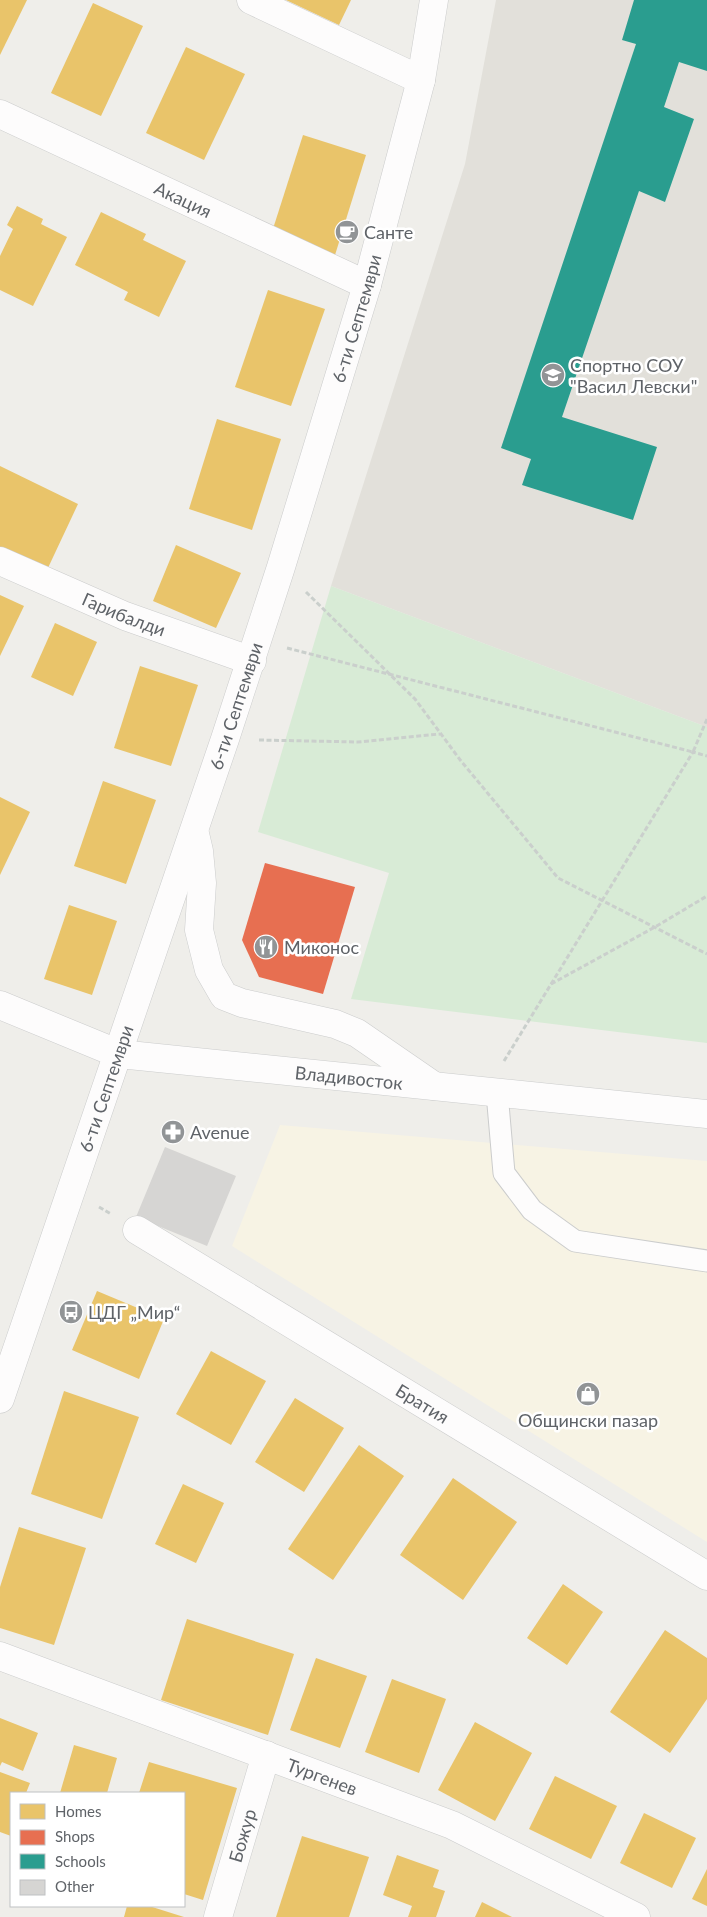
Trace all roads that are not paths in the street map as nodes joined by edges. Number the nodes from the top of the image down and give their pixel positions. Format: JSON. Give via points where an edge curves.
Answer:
{"nodes":[{"id":1,"x":251,"y":0,"type":"edge"},
{"id":2,"x":434,"y":0,"type":"edge"},
{"id":3,"x":421,"y":80,"type":"junction"},
{"id":4,"x":0,"y":114,"type":"edge"},
{"id":5,"x":368,"y":285,"type":"junction"},
{"id":6,"x":0,"y":561,"type":"edge"},
{"id":7,"x":255,"y":650,"type":"junction"},
{"id":8,"x":194,"y":830,"type":"junction"},
{"id":9,"x":0,"y":1005,"type":"edge"},
{"id":10,"x":118,"y":1054,"type":"junction"},
{"id":11,"x":434,"y":1086,"type":"junction"},
{"id":12,"x":491,"y":1092,"type":"junction"},
{"id":13,"x":707,"y":1114,"type":"edge"},
{"id":14,"x":137,"y":1230,"type":"road end"},
{"id":15,"x":707,"y":1261,"type":"edge"},
{"id":16,"x":0,"y":1399,"type":"edge"},
{"id":17,"x":707,"y":1576,"type":"edge"},
{"id":18,"x":0,"y":1656,"type":"edge"},
{"id":19,"x":266,"y":1755,"type":"junction"},
{"id":20,"x":218,"y":1917,"type":"edge"},
{"id":21,"x":636,"y":1917,"type":"edge"}],
"edges":[{"from":1,"to":3,"type":"street"},
{"from":2,"to":3,"type":"street","name":"6-ти Септември"},
{"from":3,"to":5,"type":"street","name":"6-ти Септември"},
{"from":4,"to":5,"type":"street","name":"Акация"},
{"from":5,"to":7,"type":"street","name":"6-ти Септември"},
{"from":6,"to":7,"type":"street","name":"Гарибалди","via":[[125,616]]},
{"from":7,"to":8,"type":"street","name":"6-ти Септември"},
{"from":8,"to":10,"type":"street","name":"6-ти Септември"},
{"from":8,"to":11,"type":"street","via":[[202,884],[199,930],[209,970],[224,996],[335,1024],[357,1033]]},
{"from":9,"to":10,"type":"street","name":"Владивосток"},
{"from":10,"to":11,"type":"street","name":"Владивосток"},
{"from":10,"to":16,"type":"street","name":"6-ти Септември"},
{"from":11,"to":12,"type":"street","name":"Владивосток"},
{"from":12,"to":13,"type":"street","name":"Владивосток"},
{"from":12,"to":15,"type":"lane","via":[[504,1173],[532,1210],[575,1241]]},
{"from":14,"to":17,"type":"street","name":"Братия"},
{"from":18,"to":19,"type":"street","name":"Тургенев"},
{"from":19,"to":20,"type":"street","name":"Божур"},
{"from":19,"to":21,"type":"street","name":"Тургенев","via":[[452,1825]]}]}
